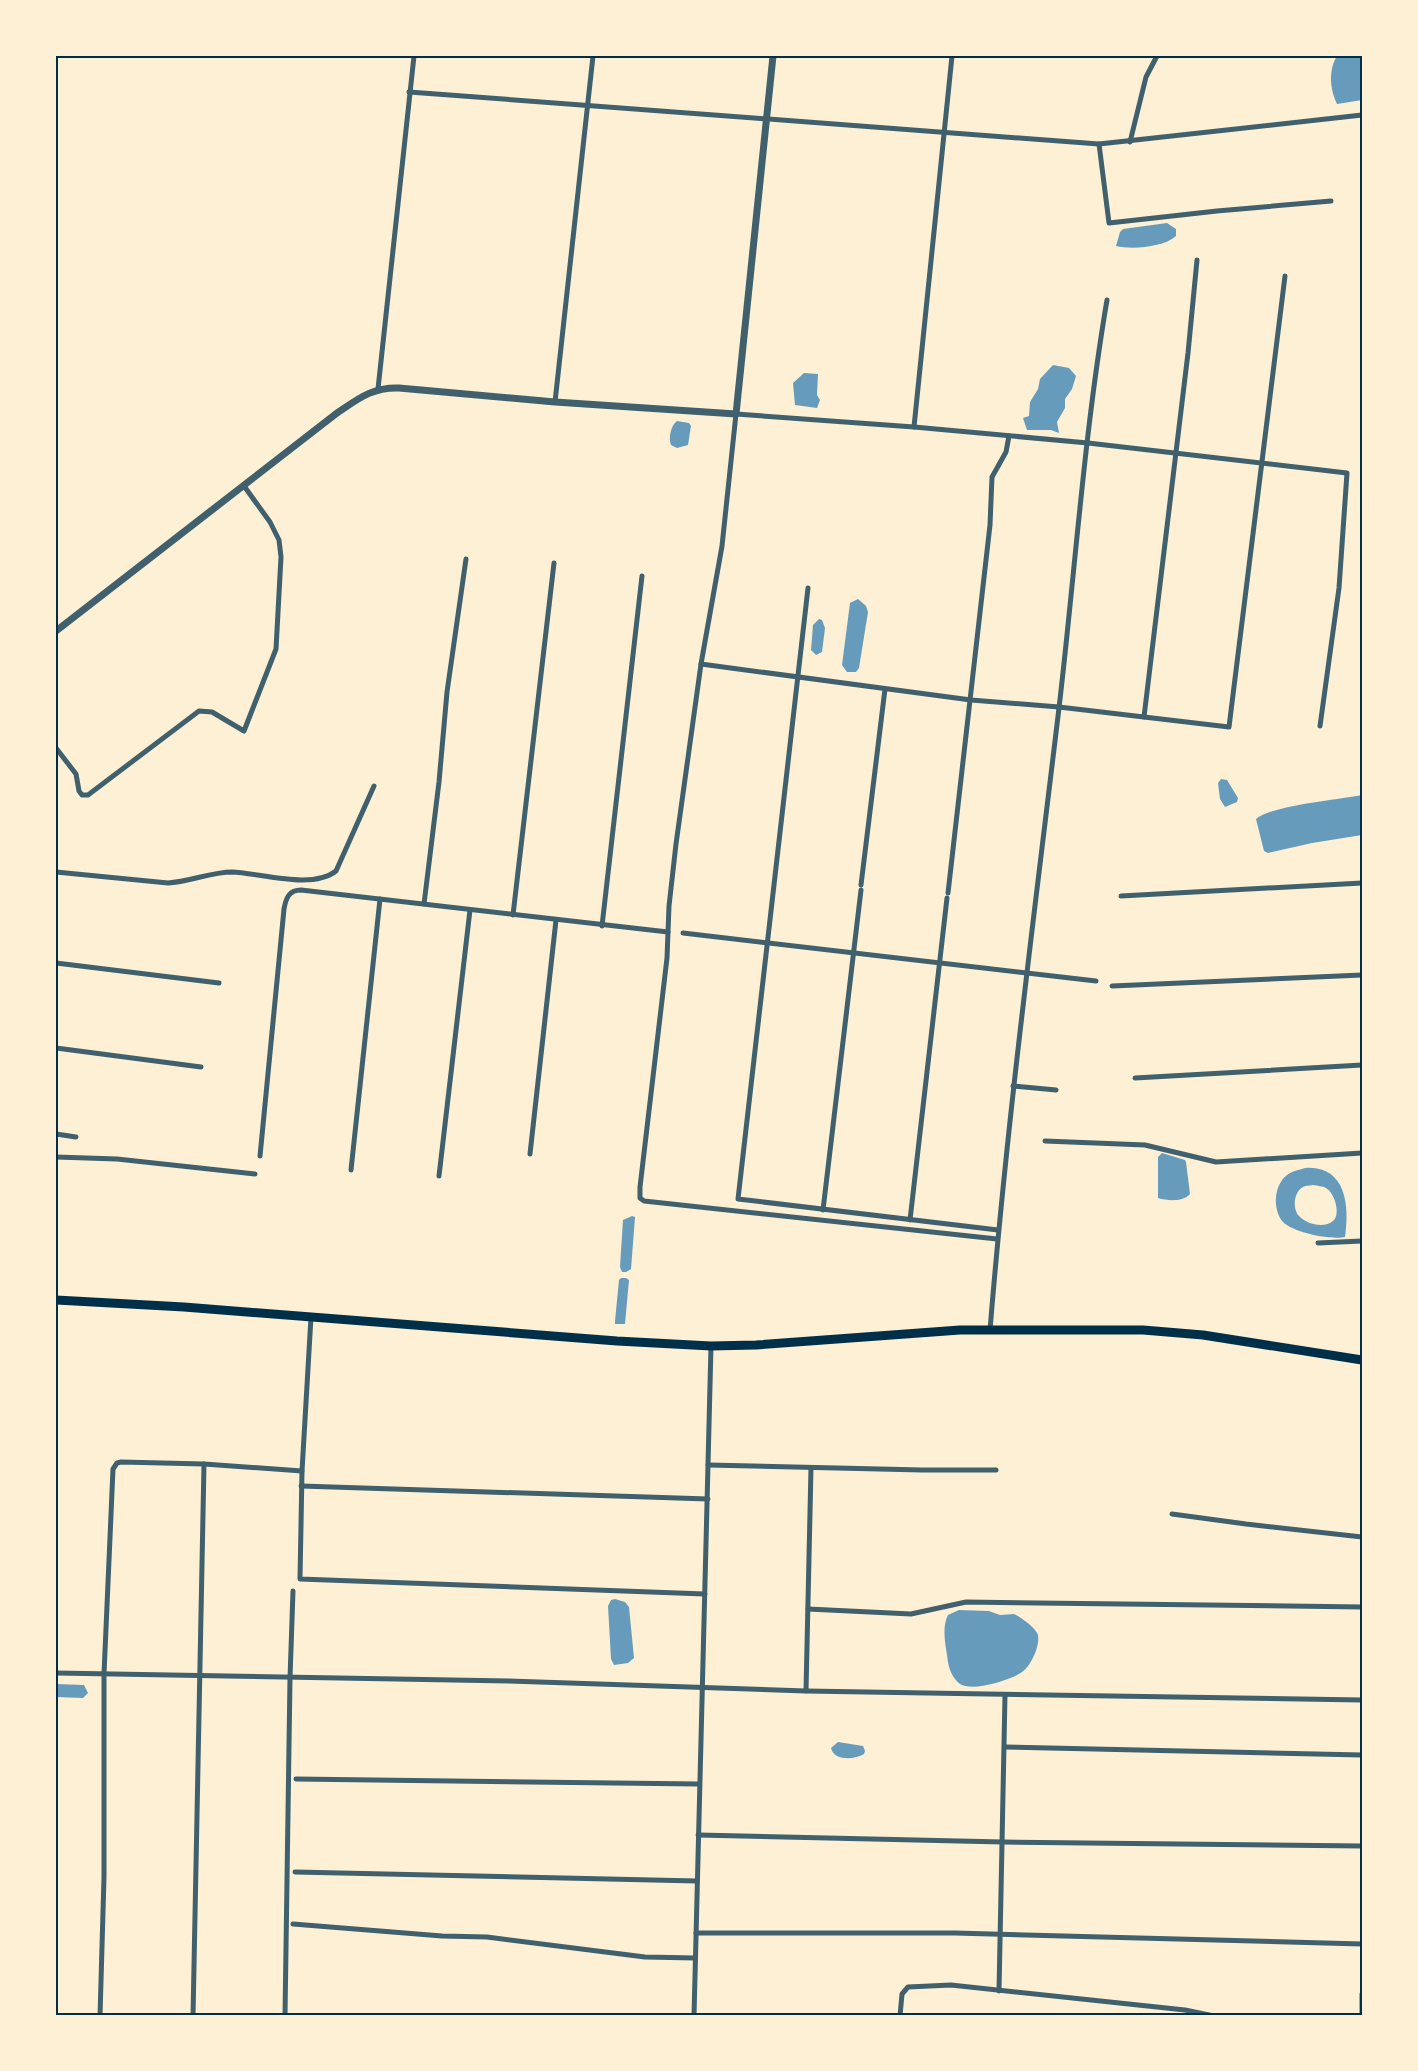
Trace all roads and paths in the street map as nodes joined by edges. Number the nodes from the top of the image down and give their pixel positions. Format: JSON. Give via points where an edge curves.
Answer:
{"nodes":[{"id":1,"x":414,"y":56,"type":"edge"},
{"id":2,"x":593,"y":56,"type":"edge"},
{"id":3,"x":774,"y":56,"type":"edge"},
{"id":4,"x":952,"y":56,"type":"edge"},
{"id":5,"x":1157,"y":56,"type":"edge"},
{"id":6,"x":409,"y":92,"type":"junction"},
{"id":7,"x":587,"y":105,"type":"junction"},
{"id":8,"x":1362,"y":115,"type":"edge"},
{"id":9,"x":766,"y":120,"type":"junction"},
{"id":10,"x":943,"y":133,"type":"junction"},
{"id":11,"x":1130,"y":142,"type":"junction"},
{"id":12,"x":1099,"y":144,"type":"junction"},
{"id":13,"x":1331,"y":201,"type":"dead end"},
{"id":14,"x":1197,"y":260,"type":"dead end"},
{"id":15,"x":1285,"y":276,"type":"dead end"},
{"id":16,"x":1107,"y":300,"type":"dead end"},
{"id":17,"x":378,"y":389,"type":"junction"},
{"id":18,"x":555,"y":402,"type":"junction"},
{"id":19,"x":736,"y":414,"type":"junction"},
{"id":20,"x":914,"y":427,"type":"junction"},
{"id":21,"x":1009,"y":436,"type":"junction"},
{"id":22,"x":1088,"y":443,"type":"junction"},
{"id":23,"x":1176,"y":452,"type":"junction"},
{"id":24,"x":1262,"y":463,"type":"junction"},
{"id":25,"x":244,"y":486,"type":"junction"},
{"id":26,"x":466,"y":559,"type":"dead end"},
{"id":27,"x":554,"y":563,"type":"dead end"},
{"id":28,"x":642,"y":576,"type":"dead end"},
{"id":29,"x":808,"y":588,"type":"dead end"},
{"id":30,"x":56,"y":631,"type":"edge"},
{"id":31,"x":701,"y":664,"type":"junction"},
{"id":32,"x":799,"y":678,"type":"junction"},
{"id":33,"x":885,"y":689,"type":"junction"},
{"id":34,"x":971,"y":700,"type":"junction"},
{"id":35,"x":1059,"y":707,"type":"junction"},
{"id":36,"x":1144,"y":717,"type":"junction"},
{"id":37,"x":1320,"y":726,"type":"dead end"},
{"id":38,"x":56,"y":748,"type":"edge"},
{"id":39,"x":374,"y":786,"type":"dead end"},
{"id":40,"x":56,"y":872,"type":"edge"},
{"id":41,"x":1362,"y":883,"type":"edge"},
{"id":42,"x":1121,"y":896,"type":"dead end"},
{"id":43,"x":380,"y":899,"type":"junction"},
{"id":44,"x":424,"y":904,"type":"junction"},
{"id":45,"x":470,"y":910,"type":"junction"},
{"id":46,"x":513,"y":915,"type":"junction"},
{"id":47,"x":556,"y":920,"type":"junction"},
{"id":48,"x":602,"y":926,"type":"junction"},
{"id":49,"x":668,"y":932,"type":"junction"},
{"id":50,"x":683,"y":933,"type":"dead end"},
{"id":51,"x":767,"y":943,"type":"junction"},
{"id":52,"x":853,"y":954,"type":"junction"},
{"id":53,"x":56,"y":963,"type":"edge"},
{"id":54,"x":939,"y":964,"type":"junction"},
{"id":55,"x":1026,"y":974,"type":"junction"},
{"id":56,"x":1362,"y":975,"type":"edge"},
{"id":57,"x":1096,"y":981,"type":"dead end"},
{"id":58,"x":219,"y":983,"type":"dead end"},
{"id":59,"x":1112,"y":986,"type":"dead end"},
{"id":60,"x":56,"y":1048,"type":"edge"},
{"id":61,"x":1362,"y":1065,"type":"edge"},
{"id":62,"x":201,"y":1067,"type":"dead end"},
{"id":63,"x":1135,"y":1078,"type":"dead end"},
{"id":64,"x":1013,"y":1086,"type":"junction"},
{"id":65,"x":1056,"y":1090,"type":"dead end"},
{"id":66,"x":56,"y":1134,"type":"edge"},
{"id":67,"x":76,"y":1137,"type":"dead end"},
{"id":68,"x":1045,"y":1141,"type":"dead end"},
{"id":69,"x":1362,"y":1153,"type":"edge"},
{"id":70,"x":530,"y":1154,"type":"dead end"},
{"id":71,"x":260,"y":1156,"type":"dead end"},
{"id":72,"x":56,"y":1157,"type":"edge"},
{"id":73,"x":351,"y":1170,"type":"dead end"},
{"id":74,"x":255,"y":1174,"type":"dead end"},
{"id":75,"x":439,"y":1176,"type":"dead end"},
{"id":76,"x":823,"y":1210,"type":"junction"},
{"id":77,"x":910,"y":1220,"type":"junction"},
{"id":78,"x":998,"y":1230,"type":"junction"},
{"id":79,"x":998,"y":1239,"type":"junction"},
{"id":80,"x":1362,"y":1241,"type":"edge"},
{"id":81,"x":1318,"y":1243,"type":"dead end"},
{"id":82,"x":56,"y":1300,"type":"edge"},
{"id":83,"x":311,"y":1317,"type":"junction"},
{"id":84,"x":990,"y":1330,"type":"junction"},
{"id":85,"x":711,"y":1346,"type":"junction"},
{"id":86,"x":1362,"y":1360,"type":"edge"},
{"id":87,"x":204,"y":1464,"type":"junction"},
{"id":88,"x":708,"y":1465,"type":"junction"},
{"id":89,"x":811,"y":1468,"type":"junction"},
{"id":90,"x":996,"y":1470,"type":"dead end"},
{"id":91,"x":302,"y":1471,"type":"junction"},
{"id":92,"x":301,"y":1486,"type":"junction"},
{"id":93,"x":708,"y":1499,"type":"junction"},
{"id":94,"x":1172,"y":1514,"type":"dead end"},
{"id":95,"x":1362,"y":1537,"type":"edge"},
{"id":96,"x":293,"y":1591,"type":"dead end"},
{"id":97,"x":705,"y":1594,"type":"junction"},
{"id":98,"x":1362,"y":1607,"type":"edge"},
{"id":99,"x":808,"y":1609,"type":"junction"},
{"id":100,"x":56,"y":1673,"type":"edge"},
{"id":101,"x":104,"y":1674,"type":"junction"},
{"id":102,"x":199,"y":1675,"type":"junction"},
{"id":103,"x":290,"y":1678,"type":"junction"},
{"id":104,"x":702,"y":1688,"type":"junction"},
{"id":105,"x":806,"y":1691,"type":"junction"},
{"id":106,"x":1005,"y":1695,"type":"junction"},
{"id":107,"x":1362,"y":1700,"type":"edge"},
{"id":108,"x":1005,"y":1747,"type":"junction"},
{"id":109,"x":1362,"y":1755,"type":"edge"},
{"id":110,"x":296,"y":1779,"type":"dead end"},
{"id":111,"x":699,"y":1784,"type":"junction"},
{"id":112,"x":698,"y":1835,"type":"junction"},
{"id":113,"x":1003,"y":1842,"type":"junction"},
{"id":114,"x":1362,"y":1846,"type":"edge"},
{"id":115,"x":295,"y":1872,"type":"dead end"},
{"id":116,"x":697,"y":1881,"type":"junction"},
{"id":117,"x":293,"y":1924,"type":"dead end"},
{"id":118,"x":696,"y":1933,"type":"junction"},
{"id":119,"x":1000,"y":1934,"type":"junction"},
{"id":120,"x":1362,"y":1944,"type":"edge"},
{"id":121,"x":695,"y":1958,"type":"junction"},
{"id":122,"x":999,"y":1991,"type":"junction"},
{"id":123,"x":1362,"y":1994,"type":"edge"},
{"id":124,"x":100,"y":2016,"type":"edge"},
{"id":125,"x":193,"y":2016,"type":"edge"},
{"id":126,"x":285,"y":2016,"type":"edge"},
{"id":127,"x":694,"y":2016,"type":"edge"},
{"id":128,"x":900,"y":2016,"type":"edge"},
{"id":129,"x":1214,"y":2016,"type":"edge"},
{"id":130,"x":1362,"y":2016,"type":"edge"}],
"edges":[{"from":1,"to":6,"type":"street"},
{"from":2,"to":7,"type":"street"},
{"from":3,"to":9,"type":"street"},
{"from":4,"to":10,"type":"street"},
{"from":5,"to":11,"type":"street","via":[[1146,77]]},
{"from":6,"to":7,"type":"street"},
{"from":6,"to":17,"type":"street"},
{"from":7,"to":9,"type":"street"},
{"from":7,"to":18,"type":"street"},
{"from":8,"to":11,"type":"street"},
{"from":9,"to":10,"type":"street"},
{"from":9,"to":19,"type":"street"},
{"from":10,"to":12,"type":"street"},
{"from":10,"to":20,"type":"street"},
{"from":11,"to":12,"type":"street"},
{"from":12,"to":13,"type":"street","via":[[1109,224]]},
{"from":14,"to":23,"type":"street"},
{"from":15,"to":24,"type":"street"},
{"from":16,"to":22,"type":"street"},
{"from":17,"to":18,"type":"street"},
{"from":17,"to":25,"type":"street","via":[[337,413]]},
{"from":18,"to":19,"type":"street"},
{"from":19,"to":20,"type":"street"},
{"from":19,"to":31,"type":"street","via":[[722,546]]},
{"from":20,"to":21,"type":"street"},
{"from":21,"to":22,"type":"street"},
{"from":21,"to":34,"type":"street","via":[[1006,452],[992,477]]},
{"from":22,"to":23,"type":"street"},
{"from":22,"to":35,"type":"street"},
{"from":23,"to":24,"type":"street"},
{"from":23,"to":36,"type":"street"},
{"from":24,"to":36,"type":"street","via":[[1230,727]]},
{"from":24,"to":37,"type":"street","via":[[1347,473],[1339,588]]},
{"from":25,"to":30,"type":"street"},
{"from":25,"to":38,"type":"street","via":[[270,522],[279,540],[281,556],[276,649],[244,731],[212,712],[199,711],[88,795],[79,791],[76,774]]},
{"from":26,"to":44,"type":"street"},
{"from":27,"to":46,"type":"street"},
{"from":28,"to":48,"type":"street"},
{"from":29,"to":32,"type":"street"},
{"from":31,"to":32,"type":"street"},
{"from":31,"to":49,"type":"street"},
{"from":32,"to":33,"type":"street"},
{"from":32,"to":51,"type":"street"},
{"from":33,"to":34,"type":"street"},
{"from":33,"to":52,"type":"street"},
{"from":34,"to":35,"type":"street"},
{"from":34,"to":54,"type":"street"},
{"from":35,"to":36,"type":"street"},
{"from":35,"to":55,"type":"street"},
{"from":39,"to":40,"type":"street","via":[[336,871],[328,878],[232,872],[168,883]]},
{"from":41,"to":42,"type":"street"},
{"from":43,"to":44,"type":"street"},
{"from":43,"to":71,"type":"street","via":[[301,890],[286,898]]},
{"from":43,"to":73,"type":"street"},
{"from":44,"to":45,"type":"street"},
{"from":45,"to":46,"type":"street"},
{"from":45,"to":75,"type":"street"},
{"from":46,"to":47,"type":"street"},
{"from":47,"to":48,"type":"street"},
{"from":47,"to":70,"type":"street"},
{"from":48,"to":49,"type":"street"},
{"from":49,"to":79,"type":"street","via":[[640,1198]]},
{"from":50,"to":51,"type":"street"},
{"from":51,"to":52,"type":"street"},
{"from":51,"to":76,"type":"street","via":[[738,1199]]},
{"from":52,"to":54,"type":"street"},
{"from":52,"to":76,"type":"street"},
{"from":53,"to":58,"type":"street"},
{"from":54,"to":55,"type":"street"},
{"from":54,"to":77,"type":"street"},
{"from":55,"to":57,"type":"street"},
{"from":55,"to":64,"type":"street"},
{"from":56,"to":59,"type":"street"},
{"from":60,"to":62,"type":"street"},
{"from":61,"to":63,"type":"street"},
{"from":64,"to":65,"type":"street"},
{"from":64,"to":78,"type":"street"},
{"from":66,"to":67,"type":"street"},
{"from":68,"to":69,"type":"street","via":[[1145,1145],[1216,1162]]},
{"from":72,"to":74,"type":"street","via":[[117,1159]]},
{"from":76,"to":77,"type":"street"},
{"from":77,"to":78,"type":"street"},
{"from":78,"to":79,"type":"street"},
{"from":79,"to":84,"type":"street"},
{"from":80,"to":81,"type":"street"},
{"from":82,"to":83,"type":"main road"},
{"from":83,"to":85,"type":"main road"},
{"from":83,"to":91,"type":"street"},
{"from":84,"to":85,"type":"main road"},
{"from":84,"to":86,"type":"main road","via":[[1169,1332]]},
{"from":85,"to":88,"type":"street"},
{"from":87,"to":91,"type":"street"},
{"from":87,"to":101,"type":"street","via":[[121,1462],[114,1466]]},
{"from":87,"to":102,"type":"street"},
{"from":88,"to":89,"type":"street"},
{"from":88,"to":93,"type":"street"},
{"from":89,"to":90,"type":"street"},
{"from":89,"to":99,"type":"street"},
{"from":91,"to":92,"type":"street"},
{"from":92,"to":93,"type":"street"},
{"from":92,"to":97,"type":"street","via":[[300,1579]]},
{"from":93,"to":97,"type":"street"},
{"from":94,"to":95,"type":"street"},
{"from":96,"to":103,"type":"street"},
{"from":97,"to":104,"type":"street"},
{"from":98,"to":99,"type":"street","via":[[966,1602],[911,1614]]},
{"from":99,"to":105,"type":"street"},
{"from":100,"to":101,"type":"street"},
{"from":101,"to":102,"type":"street"},
{"from":101,"to":124,"type":"street"},
{"from":102,"to":103,"type":"street"},
{"from":102,"to":125,"type":"street"},
{"from":103,"to":104,"type":"street"},
{"from":103,"to":126,"type":"street"},
{"from":104,"to":105,"type":"street"},
{"from":104,"to":111,"type":"street"},
{"from":105,"to":106,"type":"street"},
{"from":106,"to":107,"type":"street"},
{"from":106,"to":108,"type":"street"},
{"from":108,"to":109,"type":"street"},
{"from":108,"to":113,"type":"street"},
{"from":110,"to":111,"type":"street"},
{"from":111,"to":112,"type":"street"},
{"from":112,"to":113,"type":"street"},
{"from":112,"to":116,"type":"street"},
{"from":113,"to":114,"type":"street"},
{"from":113,"to":119,"type":"street"},
{"from":115,"to":116,"type":"street"},
{"from":116,"to":118,"type":"street"},
{"from":117,"to":121,"type":"street","via":[[488,1937],[635,1956]]},
{"from":118,"to":119,"type":"street"},
{"from":118,"to":121,"type":"street"},
{"from":119,"to":120,"type":"street"},
{"from":119,"to":122,"type":"street"},
{"from":121,"to":127,"type":"street"},
{"from":122,"to":128,"type":"street","via":[[951,1985],[908,1987],[902,1994]]},
{"from":122,"to":129,"type":"street"},
{"from":123,"to":130,"type":"street"}]}
